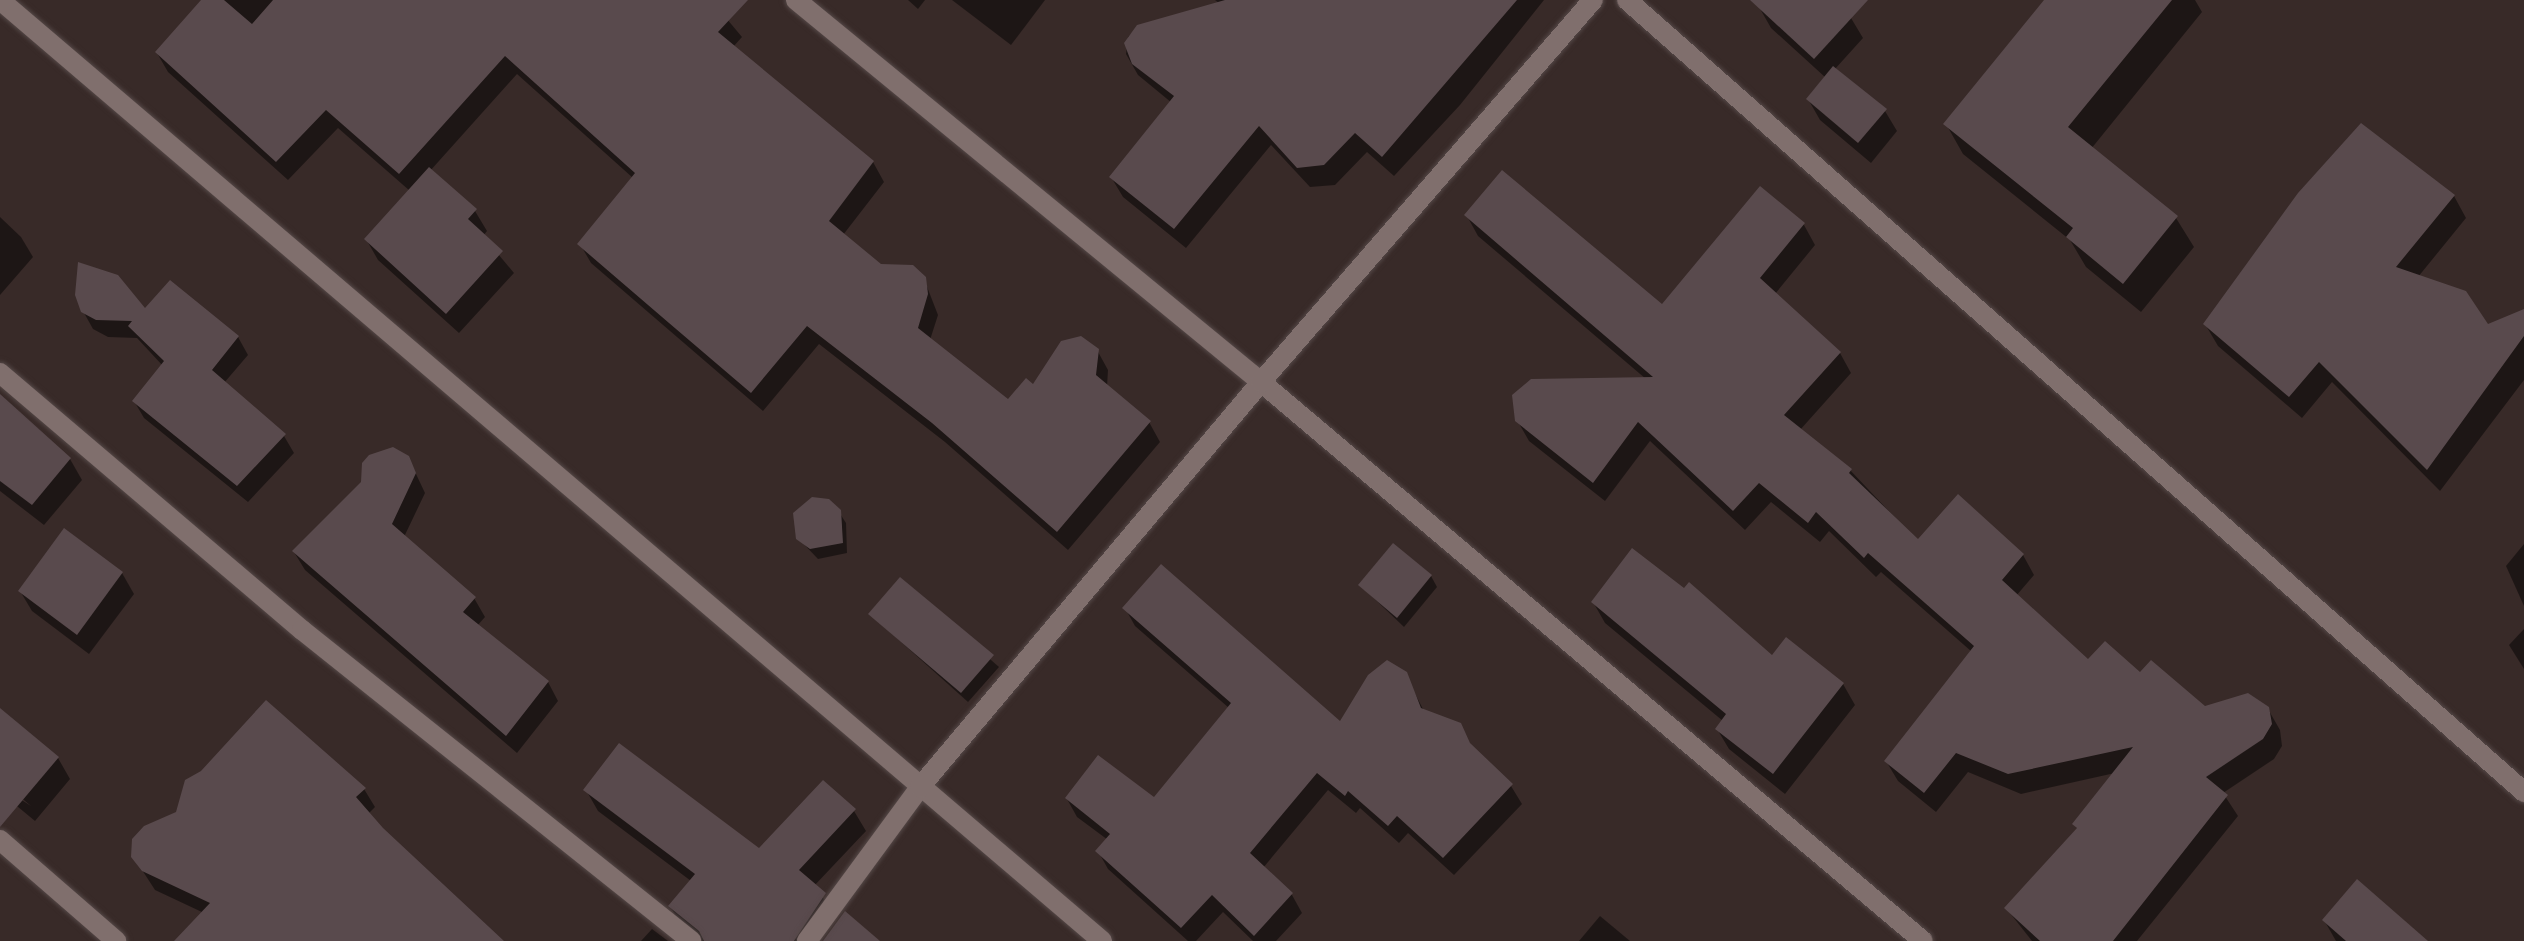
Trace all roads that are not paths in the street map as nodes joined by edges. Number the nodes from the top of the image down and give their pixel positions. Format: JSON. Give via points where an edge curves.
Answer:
{"nodes":[{"id":1,"x":0,"y":0,"type":"edge"},
{"id":2,"x":796,"y":0,"type":"edge"},
{"id":3,"x":1593,"y":0,"type":"edge"},
{"id":4,"x":1627,"y":0,"type":"edge"},
{"id":5,"x":0,"y":373,"type":"edge"},
{"id":6,"x":1261,"y":382,"type":"junction"},
{"id":7,"x":920,"y":787,"type":"junction"},
{"id":8,"x":2524,"y":792,"type":"edge"},
{"id":9,"x":0,"y":840,"type":"edge"},
{"id":10,"x":116,"y":941,"type":"edge"},
{"id":11,"x":691,"y":941,"type":"edge"},
{"id":12,"x":807,"y":941,"type":"edge"},
{"id":13,"x":1102,"y":941,"type":"edge"},
{"id":14,"x":1923,"y":941,"type":"edge"}],
"edges":[{"from":1,"to":7,"type":"street"},
{"from":2,"to":6,"type":"street"},
{"from":3,"to":6,"type":"street"},
{"from":4,"to":8,"type":"street"},
{"from":5,"to":11,"type":"street","via":[[302,630]]},
{"from":6,"to":7,"type":"street"},
{"from":6,"to":14,"type":"street"},
{"from":7,"to":12,"type":"street"},
{"from":7,"to":13,"type":"street"},
{"from":9,"to":10,"type":"street"}]}
